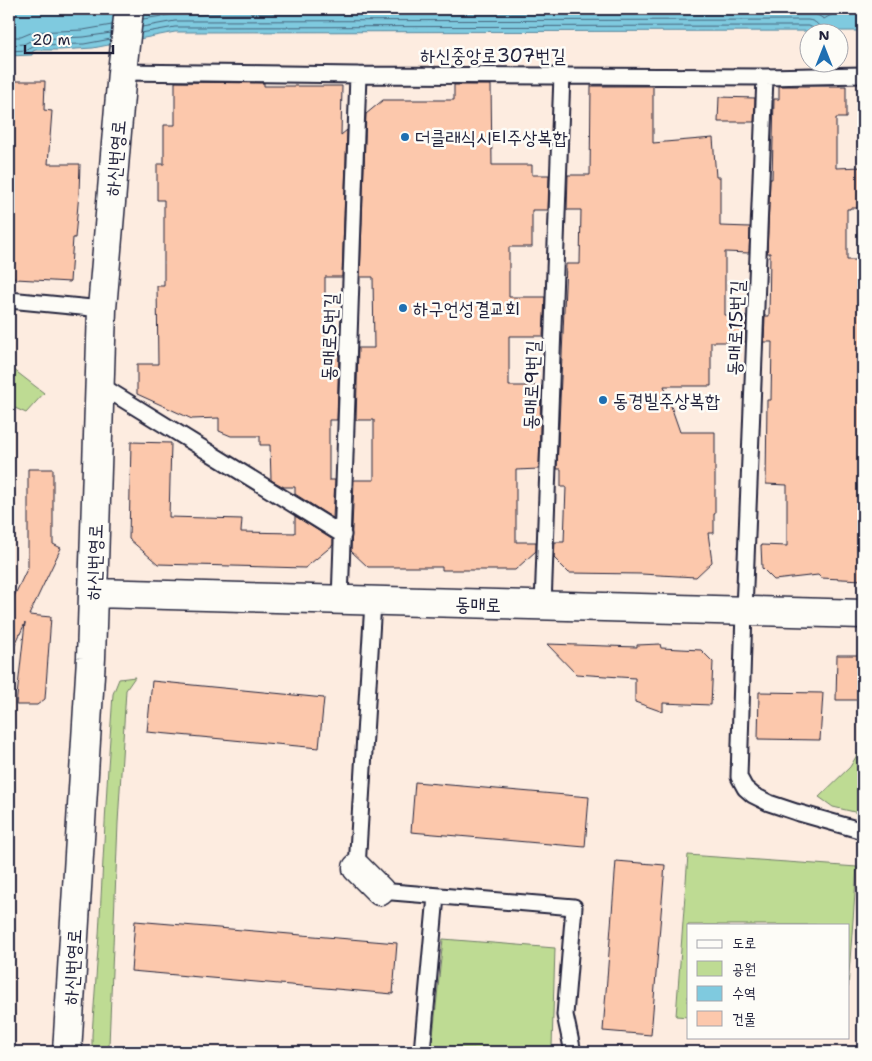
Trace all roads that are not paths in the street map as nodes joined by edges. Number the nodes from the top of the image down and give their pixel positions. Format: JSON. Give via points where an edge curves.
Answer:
{"nodes":[{"id":1,"x":129,"y":9,"type":"edge"},
{"id":2,"x":122,"y":72,"type":"junction"},
{"id":3,"x":358,"y":75,"type":"junction"},
{"id":4,"x":562,"y":75,"type":"junction"},
{"id":5,"x":863,"y":75,"type":"edge"},
{"id":6,"x":765,"y":77,"type":"junction"},
{"id":7,"x":9,"y":300,"type":"edge"},
{"id":8,"x":102,"y":309,"type":"junction"},
{"id":9,"x":100,"y":386,"type":"junction"},
{"id":10,"x":343,"y":535,"type":"junction"},
{"id":11,"x":93,"y":594,"type":"junction"},
{"id":12,"x":340,"y":601,"type":"junction"},
{"id":13,"x":373,"y":602,"type":"junction"},
{"id":14,"x":543,"y":606,"type":"junction"},
{"id":15,"x":744,"y":611,"type":"junction"},
{"id":16,"x":863,"y":614,"type":"edge"},
{"id":17,"x":863,"y":831,"type":"edge"},
{"id":18,"x":358,"y":868,"type":"joint"},
{"id":19,"x":380,"y":891,"type":"joint"},
{"id":20,"x":436,"y":896,"type":"junction"},
{"id":21,"x":67,"y":1052,"type":"edge"},
{"id":22,"x":422,"y":1052,"type":"edge"},
{"id":23,"x":573,"y":1052,"type":"edge"}],
"edges":[{"from":1,"to":2,"type":"street","name":"하신번영로"},
{"from":2,"to":3,"type":"lane","name":"하신중앙로307번길"},
{"from":2,"to":8,"type":"street","name":"하신번영로"},
{"from":3,"to":4,"type":"lane","name":"하신중앙로307번길"},
{"from":3,"to":10,"type":"lane","name":"동매로5번길"},
{"from":4,"to":6,"type":"lane","name":"하신중앙로307번길"},
{"from":4,"to":14,"type":"lane","name":"동매로9번길"},
{"from":5,"to":6,"type":"lane","name":"하신중앙로307번길"},
{"from":6,"to":15,"type":"lane","name":"동매로15번길"},
{"from":7,"to":8,"type":"lane"},
{"from":8,"to":9,"type":"street","name":"하신번영로"},
{"from":9,"to":10,"type":"lane"},
{"from":9,"to":11,"type":"street","name":"하신번영로"},
{"from":10,"to":12,"type":"lane","name":"동매로5번길"},
{"from":11,"to":12,"type":"street","name":"동매로"},
{"from":11,"to":21,"type":"street","name":"하신번영로"},
{"from":12,"to":13,"type":"street","name":"동매로"},
{"from":13,"to":14,"type":"street","name":"동매로"},
{"from":13,"to":18,"type":"lane"},
{"from":14,"to":15,"type":"street","name":"동매로"},
{"from":15,"to":16,"type":"street","name":"동매로"},
{"from":15,"to":17,"type":"lane","name":"동매로15번길","via":[[739,777],[753,795],[769,803]]},
{"from":18,"to":19,"type":"street"},
{"from":19,"to":20,"type":"lane"},
{"from":20,"to":22,"type":"lane"},
{"from":20,"to":23,"type":"lane","via":[[574,907],[565,1015]]}]}
